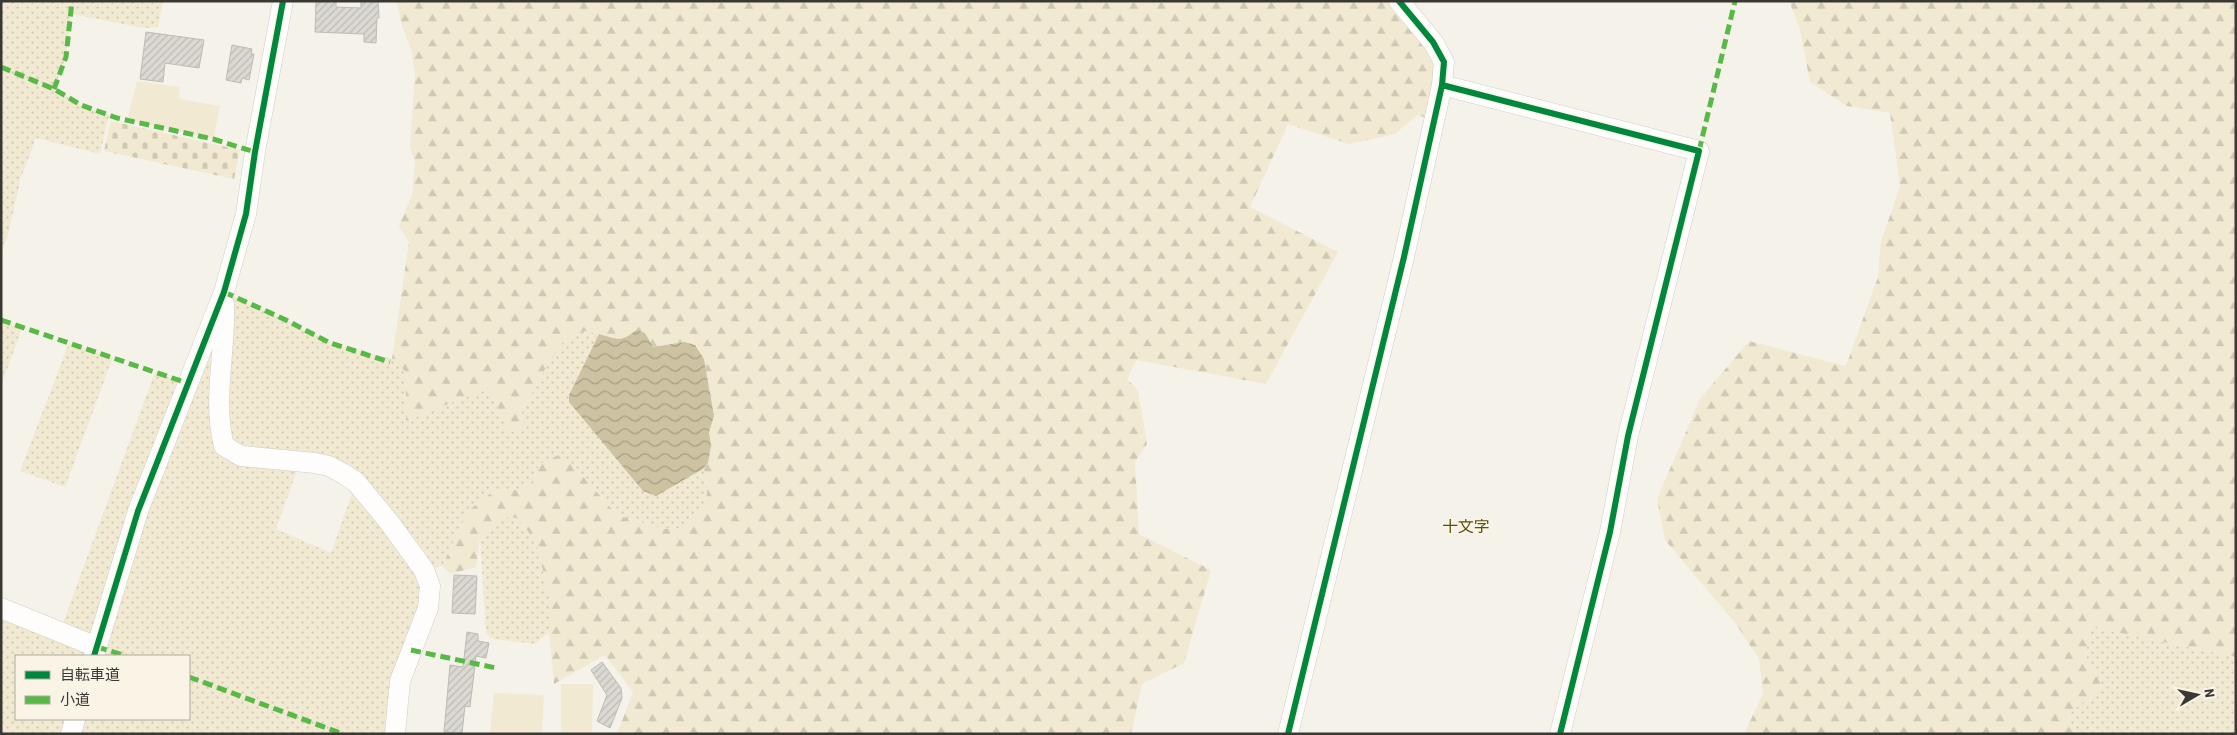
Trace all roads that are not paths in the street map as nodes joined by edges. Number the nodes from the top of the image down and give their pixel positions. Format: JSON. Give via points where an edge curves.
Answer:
{"nodes":[{"id":1,"x":283,"y":1,"type":"edge"},
{"id":2,"x":1399,"y":1,"type":"edge"},
{"id":3,"x":1442,"y":85,"type":"junction"},
{"id":4,"x":224,"y":292,"type":"junction"},
{"id":5,"x":1,"y":608,"type":"edge"},
{"id":6,"x":96,"y":651,"type":"edge"},
{"id":7,"x":75,"y":720,"type":"edge"},
{"id":8,"x":71,"y":734,"type":"edge"},
{"id":9,"x":395,"y":734,"type":"edge"},
{"id":10,"x":1288,"y":734,"type":"edge"},
{"id":11,"x":1560,"y":734,"type":"edge"}],
"edges":[{"from":1,"to":4,"type":"street","via":[[246,214]]},
{"from":2,"to":3,"type":"street","via":[[1433,42],[1444,62]]},
{"from":3,"to":10,"type":"street","via":[[1404,256]]},
{"from":3,"to":11,"type":"street","via":[[1699,151],[1628,436],[1610,532]]},
{"from":4,"to":6,"type":"street","via":[[138,511]]},
{"from":4,"to":9,"type":"street","via":[[225,327],[219,394],[219,428],[224,446],[241,456],[329,466],[356,482],[424,570],[430,586],[428,608],[400,681]]},
{"from":5,"to":6,"type":"street"},
{"from":7,"to":8,"type":"street"}]}
